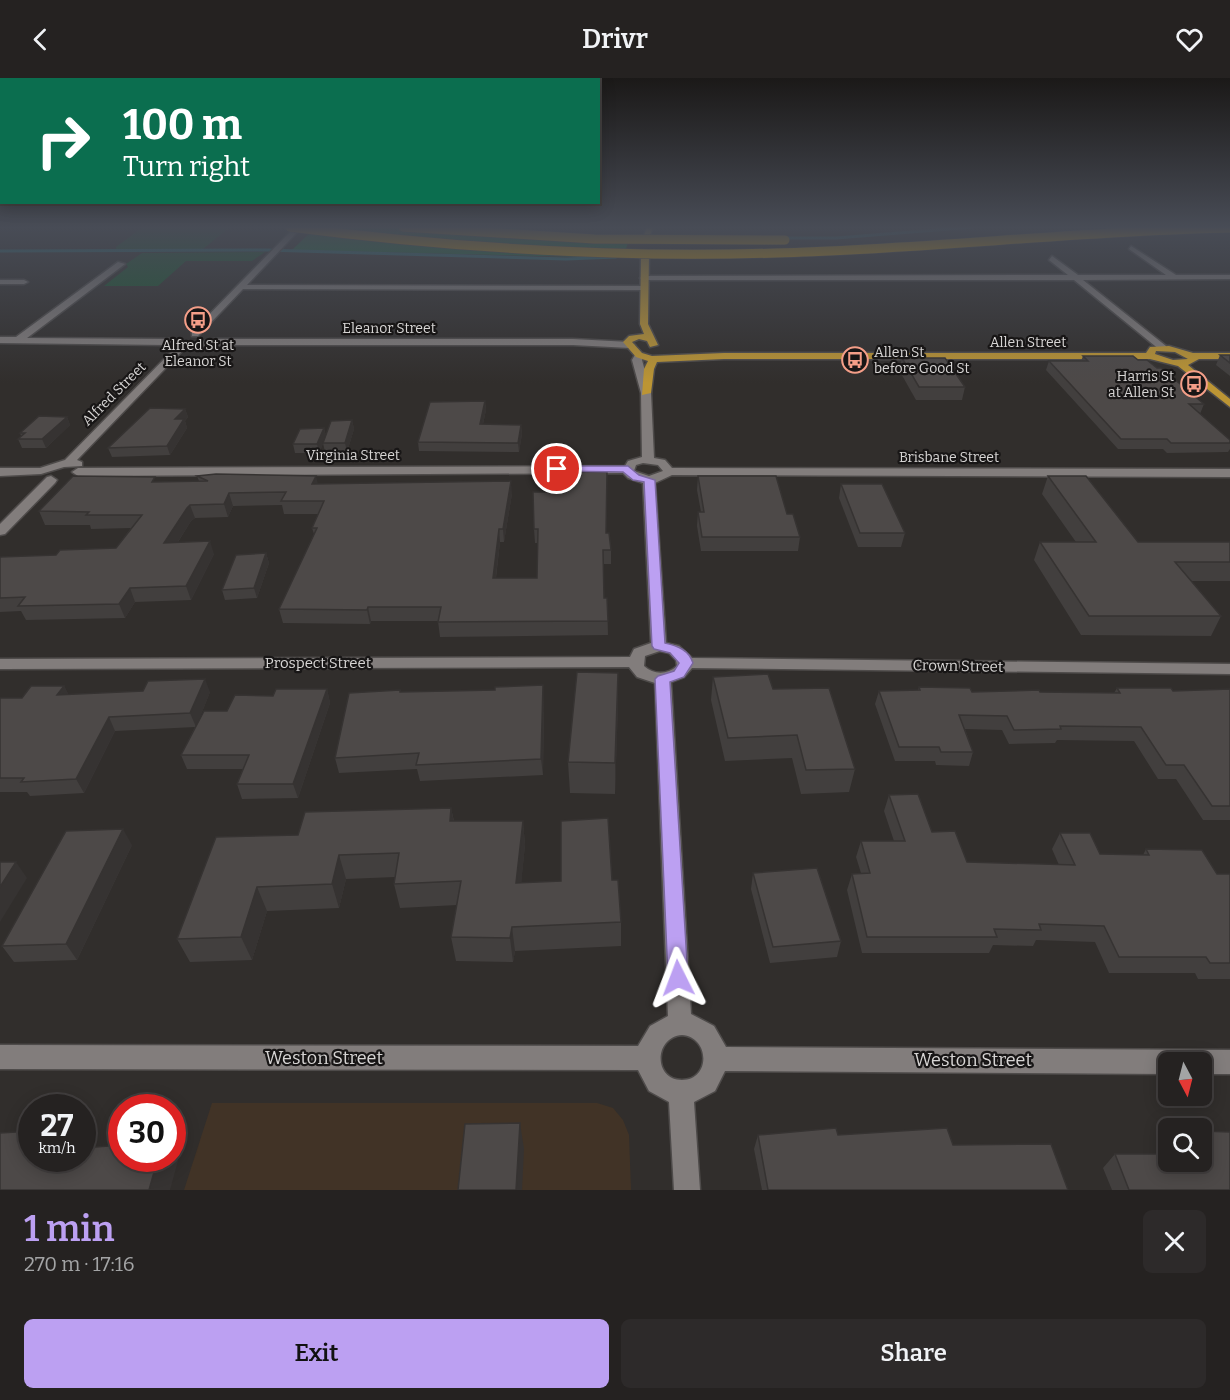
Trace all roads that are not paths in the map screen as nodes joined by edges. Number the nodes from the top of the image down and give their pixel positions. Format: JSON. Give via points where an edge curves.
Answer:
{"nodes":[{"id":1,"x":644,"y":278,"type":"edge"},
{"id":2,"x":101,"y":279,"type":"edge"},
{"id":3,"x":250,"y":279,"type":"edge"},
{"id":4,"x":1079,"y":279,"type":"edge"},
{"id":5,"x":0,"y":282,"type":"edge"},
{"id":6,"x":24,"y":282,"type":"dead end"},
{"id":7,"x":242,"y":287,"type":"junction"},
{"id":8,"x":643,"y":288,"type":"junction"},
{"id":9,"x":644,"y":324,"type":"junction"},
{"id":10,"x":195,"y":334,"type":"junction"},
{"id":11,"x":0,"y":340,"type":"edge"},
{"id":12,"x":18,"y":340,"type":"junction"},
{"id":13,"x":632,"y":340,"type":"junction"},
{"id":14,"x":651,"y":340,"type":"junction"},
{"id":15,"x":170,"y":342,"type":"junction"},
{"id":16,"x":206,"y":342,"type":"junction"},
{"id":17,"x":181,"y":348,"type":"junction"},
{"id":18,"x":1163,"y":348,"type":"junction"},
{"id":19,"x":639,"y":355,"type":"junction"},
{"id":20,"x":657,"y":356,"type":"junction"},
{"id":21,"x":1152,"y":356,"type":"junction"},
{"id":22,"x":1192,"y":356,"type":"junction"},
{"id":23,"x":1230,"y":356,"type":"edge"},
{"id":24,"x":1180,"y":363,"type":"junction"},
{"id":25,"x":646,"y":393,"type":"junction"},
{"id":26,"x":1230,"y":404,"type":"edge"},
{"id":27,"x":648,"y":460,"type":"junction"},
{"id":28,"x":69,"y":462,"type":"junction"},
{"id":29,"x":628,"y":469,"type":"junction"},
{"id":30,"x":41,"y":471,"type":"junction"},
{"id":31,"x":669,"y":471,"type":"junction"},
{"id":32,"x":0,"y":472,"type":"edge"},
{"id":33,"x":78,"y":472,"type":"junction"},
{"id":34,"x":1230,"y":473,"type":"edge"},
{"id":35,"x":51,"y":480,"type":"junction"},
{"id":36,"x":649,"y":480,"type":"junction"},
{"id":37,"x":0,"y":531,"type":"edge"},
{"id":38,"x":658,"y":646,"type":"junction"},
{"id":39,"x":635,"y":662,"type":"junction"},
{"id":40,"x":686,"y":663,"type":"junction"},
{"id":41,"x":0,"y":664,"type":"edge"},
{"id":42,"x":1230,"y":669,"type":"edge"},
{"id":43,"x":663,"y":679,"type":"junction"},
{"id":44,"x":680,"y":1024,"type":"junction"},
{"id":45,"x":0,"y":1057,"type":"edge"},
{"id":46,"x":648,"y":1058,"type":"junction"},
{"id":47,"x":717,"y":1059,"type":"junction"},
{"id":48,"x":1230,"y":1062,"type":"edge"},
{"id":49,"x":681,"y":1092,"type":"junction"},
{"id":50,"x":687,"y":1190,"type":"edge"}],
"edges":[{"from":1,"to":8,"type":"main road"},
{"from":2,"to":12,"type":"street"},
{"from":3,"to":7,"type":"street"},
{"from":4,"to":18,"type":"street"},
{"from":5,"to":6,"type":"street"},
{"from":7,"to":8,"type":"street"},
{"from":7,"to":10,"type":"street"},
{"from":8,"to":9,"type":"main road"},
{"from":9,"to":13,"type":"main road"},
{"from":9,"to":14,"type":"main road"},
{"from":10,"to":15,"type":"street"},
{"from":10,"to":16,"type":"street","via":[[207,336]]},
{"from":11,"to":12,"type":"street"},
{"from":12,"to":15,"type":"street"},
{"from":13,"to":14,"type":"main road"},
{"from":13,"to":16,"type":"street","name":"Eleanor Street"},
{"from":13,"to":19,"type":"main road"},
{"from":14,"to":20,"type":"main road"},
{"from":15,"to":17,"type":"street"},
{"from":16,"to":17,"type":"street","name":"Eleanor Street"},
{"from":17,"to":28,"type":"street","name":"Alfred Street"},
{"from":18,"to":21,"type":"main road","via":[[1153,349]]},
{"from":18,"to":22,"type":"main road"},
{"from":19,"to":20,"type":"main road","name":"Allen Street"},
{"from":19,"to":25,"type":"street"},
{"from":20,"to":21,"type":"main road","name":"Allen Street"},
{"from":20,"to":25,"type":"main road","via":[[649,369]]},
{"from":21,"to":24,"type":"main road","name":"Allen Street"},
{"from":22,"to":23,"type":"main road"},
{"from":22,"to":24,"type":"main road","via":[[1193,361]]},
{"from":24,"to":26,"type":"main road"},
{"from":25,"to":27,"type":"street"},
{"from":27,"to":29,"type":"street","via":[[637,461]]},
{"from":27,"to":31,"type":"street","via":[[665,464]]},
{"from":28,"to":30,"type":"street"},
{"from":28,"to":33,"type":"street","via":[[79,465]]},
{"from":29,"to":33,"type":"street","name":"Virginia Street"},
{"from":29,"to":36,"type":"street","via":[[636,478]]},
{"from":30,"to":32,"type":"street"},
{"from":30,"to":35,"type":"street","via":[[39,477]]},
{"from":31,"to":34,"type":"street","name":"Brisbane Street"},
{"from":31,"to":36,"type":"street","via":[[663,477]]},
{"from":33,"to":35,"type":"street","name":"Virginia Street"},
{"from":35,"to":37,"type":"street"},
{"from":36,"to":38,"type":"street"},
{"from":38,"to":39,"type":"street","via":[[639,653]]},
{"from":38,"to":40,"type":"street","via":[[674,649]]},
{"from":39,"to":41,"type":"street","name":"Prospect Street"},
{"from":39,"to":43,"type":"street","via":[[640,672]]},
{"from":40,"to":42,"type":"street","name":"Crown Street"},
{"from":40,"to":43,"type":"street","via":[[679,674]]},
{"from":43,"to":44,"type":"street"},
{"from":44,"to":46,"type":"street","via":[[653,1038]]},
{"from":44,"to":47,"type":"street","via":[[701,1031],[715,1048]]},
{"from":45,"to":46,"type":"street","name":"Weston Street"},
{"from":46,"to":49,"type":"street","via":[[662,1085]]},
{"from":47,"to":48,"type":"street","name":"Weston Street"},
{"from":47,"to":49,"type":"street","via":[[711,1079],[692,1092]]},
{"from":49,"to":50,"type":"street"}]}
